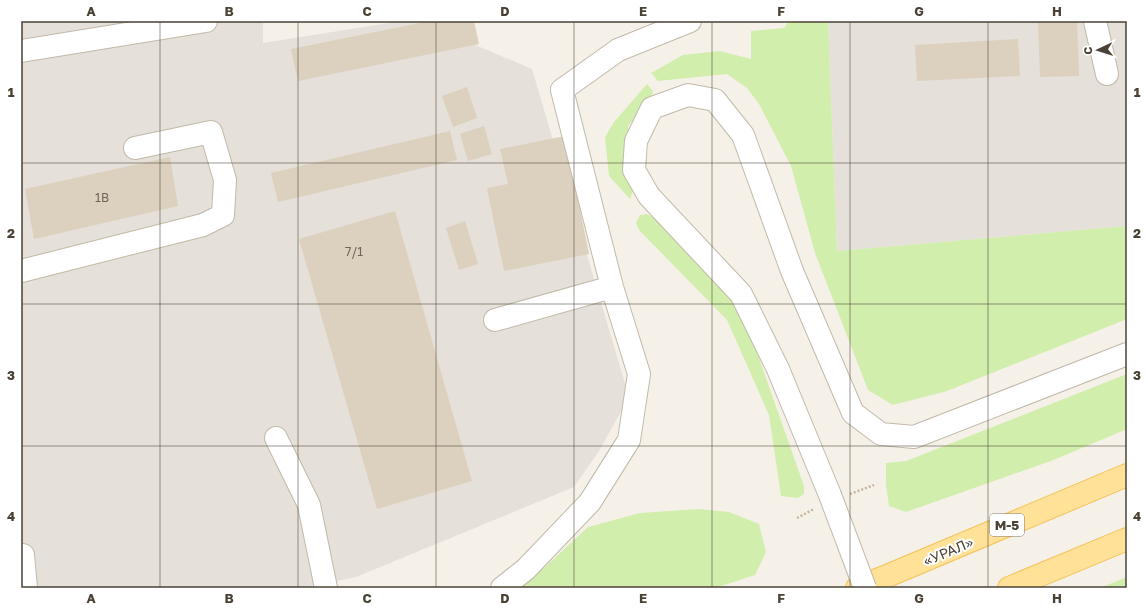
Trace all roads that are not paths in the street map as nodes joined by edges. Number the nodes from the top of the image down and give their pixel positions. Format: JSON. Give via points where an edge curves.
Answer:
{"nodes":[{"id":1,"x":206,"y":21,"type":"edge"},
{"id":2,"x":690,"y":21,"type":"edge"},
{"id":3,"x":1095,"y":21,"type":"edge"},
{"id":4,"x":21,"y":51,"type":"edge"},
{"id":5,"x":1107,"y":74,"type":"dead end"},
{"id":6,"x":135,"y":148,"type":"dead end"},
{"id":7,"x":21,"y":271,"type":"edge"},
{"id":8,"x":612,"y":287,"type":"junction"},
{"id":9,"x":495,"y":320,"type":"dead end"},
{"id":10,"x":1127,"y":354,"type":"edge"},
{"id":11,"x":276,"y":438,"type":"dead end"},
{"id":12,"x":1127,"y":475,"type":"edge"},
{"id":13,"x":1121,"y":545,"type":"edge"},
{"id":14,"x":23,"y":555,"type":"dead end"},
{"id":15,"x":26,"y":588,"type":"edge"},
{"id":16,"x":326,"y":588,"type":"edge"},
{"id":17,"x":502,"y":588,"type":"edge"},
{"id":18,"x":857,"y":588,"type":"edge"},
{"id":19,"x":865,"y":588,"type":"edge"},
{"id":20,"x":1009,"y":588,"type":"edge"}],
"edges":[{"from":1,"to":4,"type":"lane"},
{"from":2,"to":8,"type":"lane","via":[[618,50],[562,90]]},
{"from":3,"to":5,"type":"lane"},
{"from":6,"to":7,"type":"lane","via":[[212,132],[225,180],[223,215],[203,225]]},
{"from":8,"to":9,"type":"lane"},
{"from":8,"to":17,"type":"lane","via":[[639,374],[629,440],[590,502],[526,569]]},
{"from":10,"to":19,"type":"lane","bridge":true,"via":[[914,437],[881,434],[853,413],[792,271],[743,135],[715,100],[688,94],[652,108],[636,141],[634,170],[649,196],[741,294],[778,369],[832,499]]},
{"from":11,"to":16,"type":"lane","via":[[309,505]]},
{"from":12,"to":18,"type":"main road","name":"«УРАЛ»","number":"М-5"},
{"from":13,"to":20,"type":"main road"},
{"from":14,"to":15,"type":"lane"}]}
